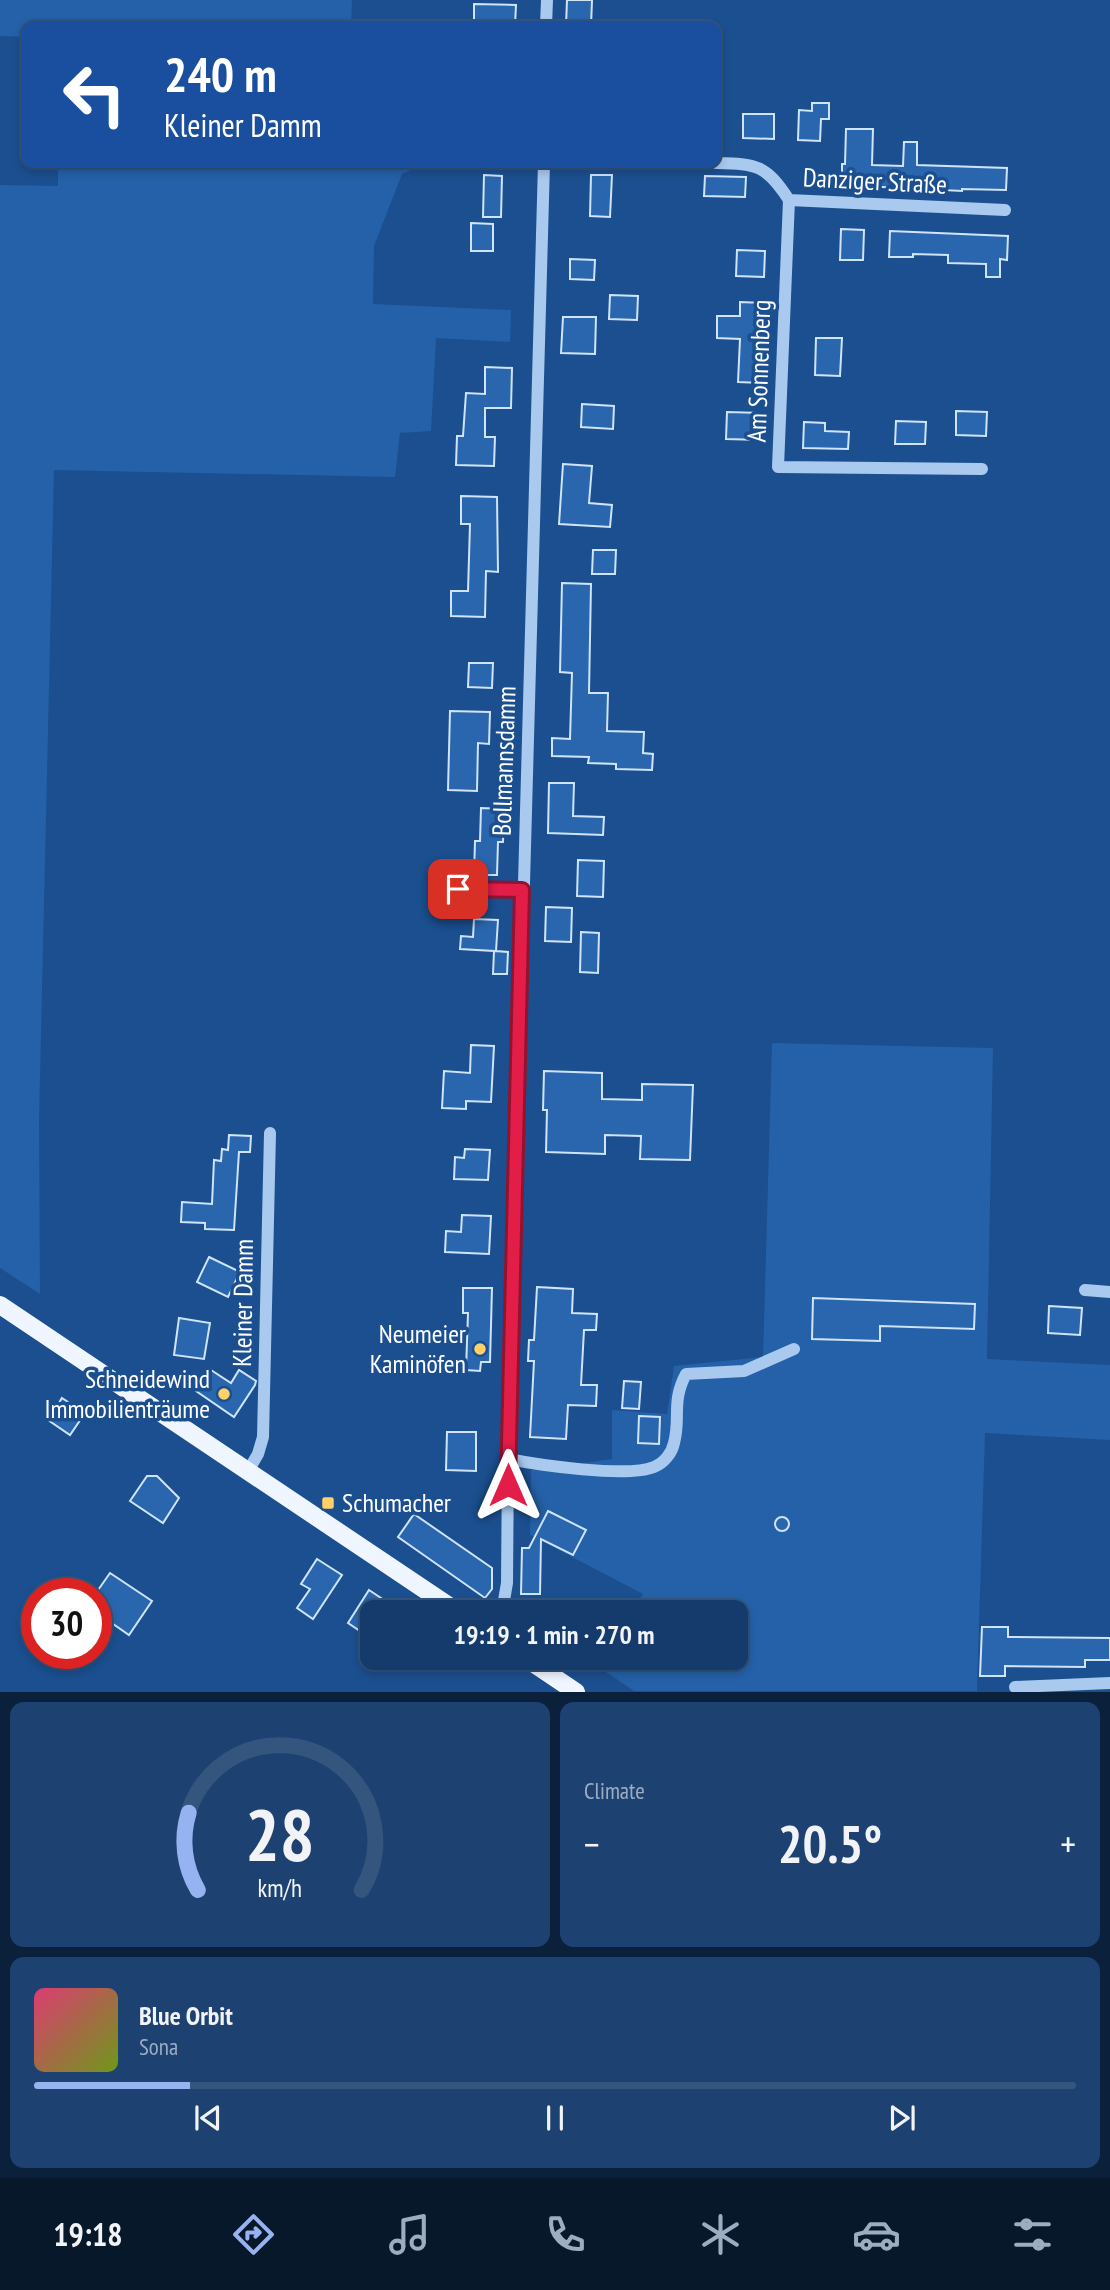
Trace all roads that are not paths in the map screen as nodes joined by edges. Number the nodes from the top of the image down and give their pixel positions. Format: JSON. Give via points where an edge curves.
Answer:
{"nodes":[{"id":1,"x":547,"y":0,"type":"edge"},
{"id":2,"x":546,"y":21,"type":"edge"},
{"id":3,"x":721,"y":163,"type":"edge"},
{"id":4,"x":544,"y":168,"type":"edge"},
{"id":5,"x":789,"y":200,"type":"junction"},
{"id":6,"x":1005,"y":210,"type":"dead end"},
{"id":7,"x":982,"y":469,"type":"dead end"},
{"id":8,"x":458,"y":889,"type":"dead end"},
{"id":9,"x":522,"y":890,"type":"junction"},
{"id":10,"x":270,"y":1133,"type":"dead end"},
{"id":11,"x":1085,"y":1290,"type":"dead end"},
{"id":12,"x":1110,"y":1292,"type":"edge"},
{"id":13,"x":0,"y":1305,"type":"edge"},
{"id":14,"x":794,"y":1349,"type":"dead end"},
{"id":15,"x":508,"y":1459,"type":"junction"},
{"id":16,"x":248,"y":1471,"type":"junction"},
{"id":17,"x":440,"y":1600,"type":"edge"},
{"id":18,"x":504,"y":1600,"type":"edge"},
{"id":19,"x":543,"y":1670,"type":"edge"},
{"id":20,"x":1110,"y":1683,"type":"edge"},
{"id":21,"x":1016,"y":1687,"type":"dead end"},
{"id":22,"x":576,"y":1692,"type":"edge"}],
"edges":[{"from":1,"to":2,"type":"street"},
{"from":3,"to":5,"type":"street","name":"Danziger Straße","via":[[751,164],[775,178]]},
{"from":4,"to":9,"type":"street","name":"Bollmannsdamm"},
{"from":5,"to":6,"type":"street","name":"Danziger Straße"},
{"from":5,"to":7,"type":"street","name":"Am Sonnenberg","via":[[778,467]]},
{"from":8,"to":9,"type":"street"},
{"from":9,"to":15,"type":"street","name":"Bollmannsdamm"},
{"from":10,"to":16,"type":"street","name":"Kleiner Damm","via":[[263,1437]]},
{"from":11,"to":12,"type":"street"},
{"from":13,"to":16,"type":"main road"},
{"from":14,"to":15,"type":"street","via":[[744,1371],[686,1374],[677,1390],[675,1442],[669,1456],[654,1467],[635,1471],[550,1467]]},
{"from":15,"to":18,"type":"street","name":"Bollmannsdamm"},
{"from":16,"to":17,"type":"main road"},
{"from":19,"to":22,"type":"main road"},
{"from":20,"to":21,"type":"street"}]}
